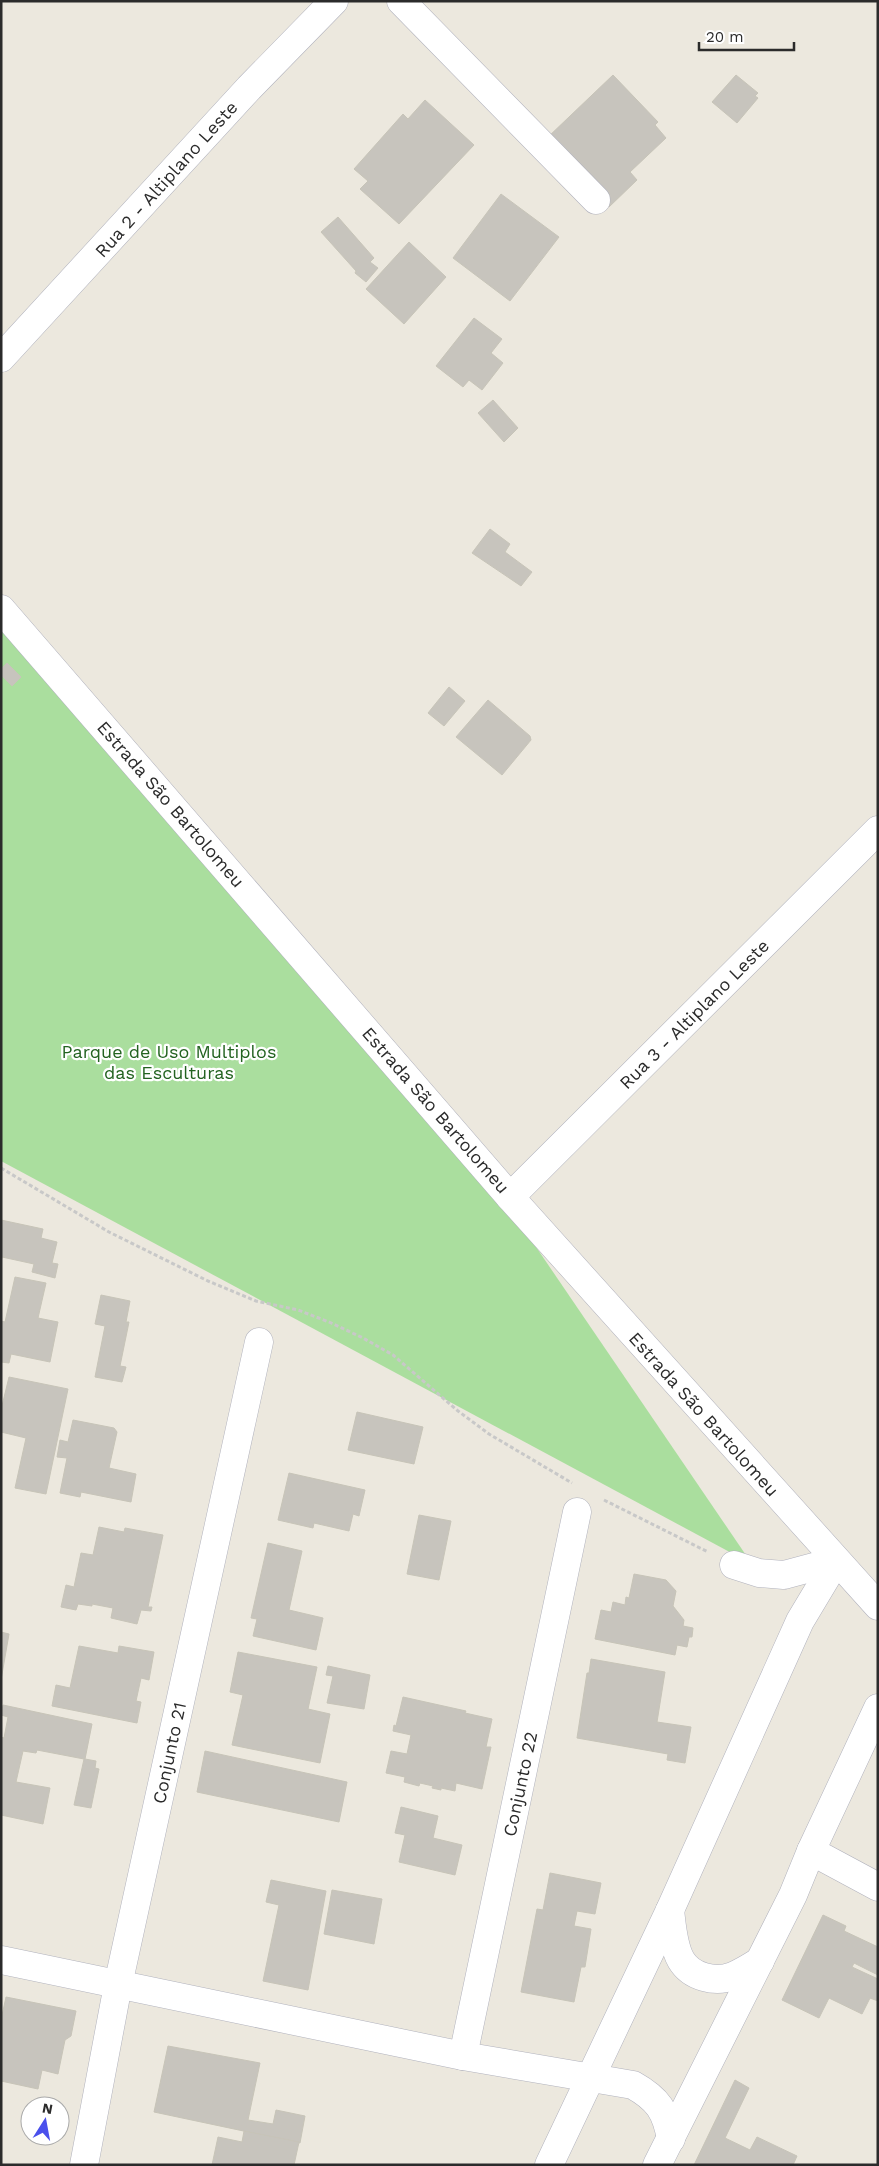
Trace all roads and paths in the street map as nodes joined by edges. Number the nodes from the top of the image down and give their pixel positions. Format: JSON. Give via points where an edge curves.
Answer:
{"nodes":[{"id":1,"x":334,"y":1,"type":"edge"},
{"id":2,"x":401,"y":1,"type":"edge"},
{"id":3,"x":596,"y":200,"type":"dead end"},
{"id":4,"x":1,"y":358,"type":"edge"},
{"id":5,"x":1,"y":608,"type":"edge"},
{"id":6,"x":878,"y":830,"type":"edge"},
{"id":7,"x":1,"y":1168,"type":"edge"},
{"id":8,"x":510,"y":1197,"type":"junction"},
{"id":9,"x":259,"y":1342,"type":"dead end"},
{"id":10,"x":585,"y":1498,"type":"junction"},
{"id":11,"x":836,"y":1561,"type":"junction"},
{"id":12,"x":734,"y":1565,"type":"joint"},
{"id":13,"x":878,"y":1606,"type":"edge"},
{"id":14,"x":878,"y":1708,"type":"edge"},
{"id":15,"x":811,"y":1850,"type":"junction"},
{"id":16,"x":878,"y":1887,"type":"edge"},
{"id":17,"x":670,"y":1910,"type":"junction"},
{"id":18,"x":1,"y":1960,"type":"edge"},
{"id":19,"x":760,"y":1961,"type":"junction"},
{"id":20,"x":118,"y":1985,"type":"junction"},
{"id":21,"x":463,"y":2056,"type":"junction"},
{"id":22,"x":591,"y":2079,"type":"junction"},
{"id":23,"x":671,"y":2139,"type":"junction"},
{"id":24,"x":84,"y":2165,"type":"edge"},
{"id":25,"x":549,"y":2165,"type":"edge"},
{"id":26,"x":657,"y":2165,"type":"edge"}],
"edges":[{"from":1,"to":4,"type":"street","name":"Rua 2 - Altiplano Leste","via":[[249,88]]},
{"from":2,"to":3,"type":"street"},
{"from":5,"to":8,"type":"street","name":"Estrada São Bartolomeu"},
{"from":6,"to":8,"type":"street","name":"Rua 3 - Altiplano Leste"},
{"from":7,"to":10,"type":"path","via":[[109,1232],[208,1281],[256,1301],[298,1310],[329,1322],[393,1355],[458,1411]]},
{"from":8,"to":11,"type":"street","name":"Estrada São Bartolomeu"},
{"from":9,"to":20,"type":"street","name":"Conjunto 21"},
{"from":10,"to":12,"type":"path"},
{"from":10,"to":21,"type":"street","name":"Conjunto 22"},
{"from":11,"to":12,"type":"street","via":[[784,1575],[759,1573]]},
{"from":11,"to":13,"type":"street","name":"Estrada São Bartolomeu"},
{"from":11,"to":17,"type":"street","via":[[800,1621]]},
{"from":14,"to":15,"type":"street"},
{"from":15,"to":16,"type":"street"},
{"from":15,"to":19,"type":"street"},
{"from":17,"to":19,"type":"street","via":[[681,1960],[698,1976],[716,1979],[732,1976]]},
{"from":17,"to":22,"type":"street"},
{"from":18,"to":20,"type":"street"},
{"from":19,"to":23,"type":"street"},
{"from":20,"to":21,"type":"street"},
{"from":20,"to":24,"type":"street","name":"Conjunto 21"},
{"from":21,"to":22,"type":"street"},
{"from":22,"to":23,"type":"street","via":[[633,2085],[648,2094],[660,2106],[668,2122]]},
{"from":22,"to":25,"type":"street"},
{"from":23,"to":26,"type":"street"}]}
